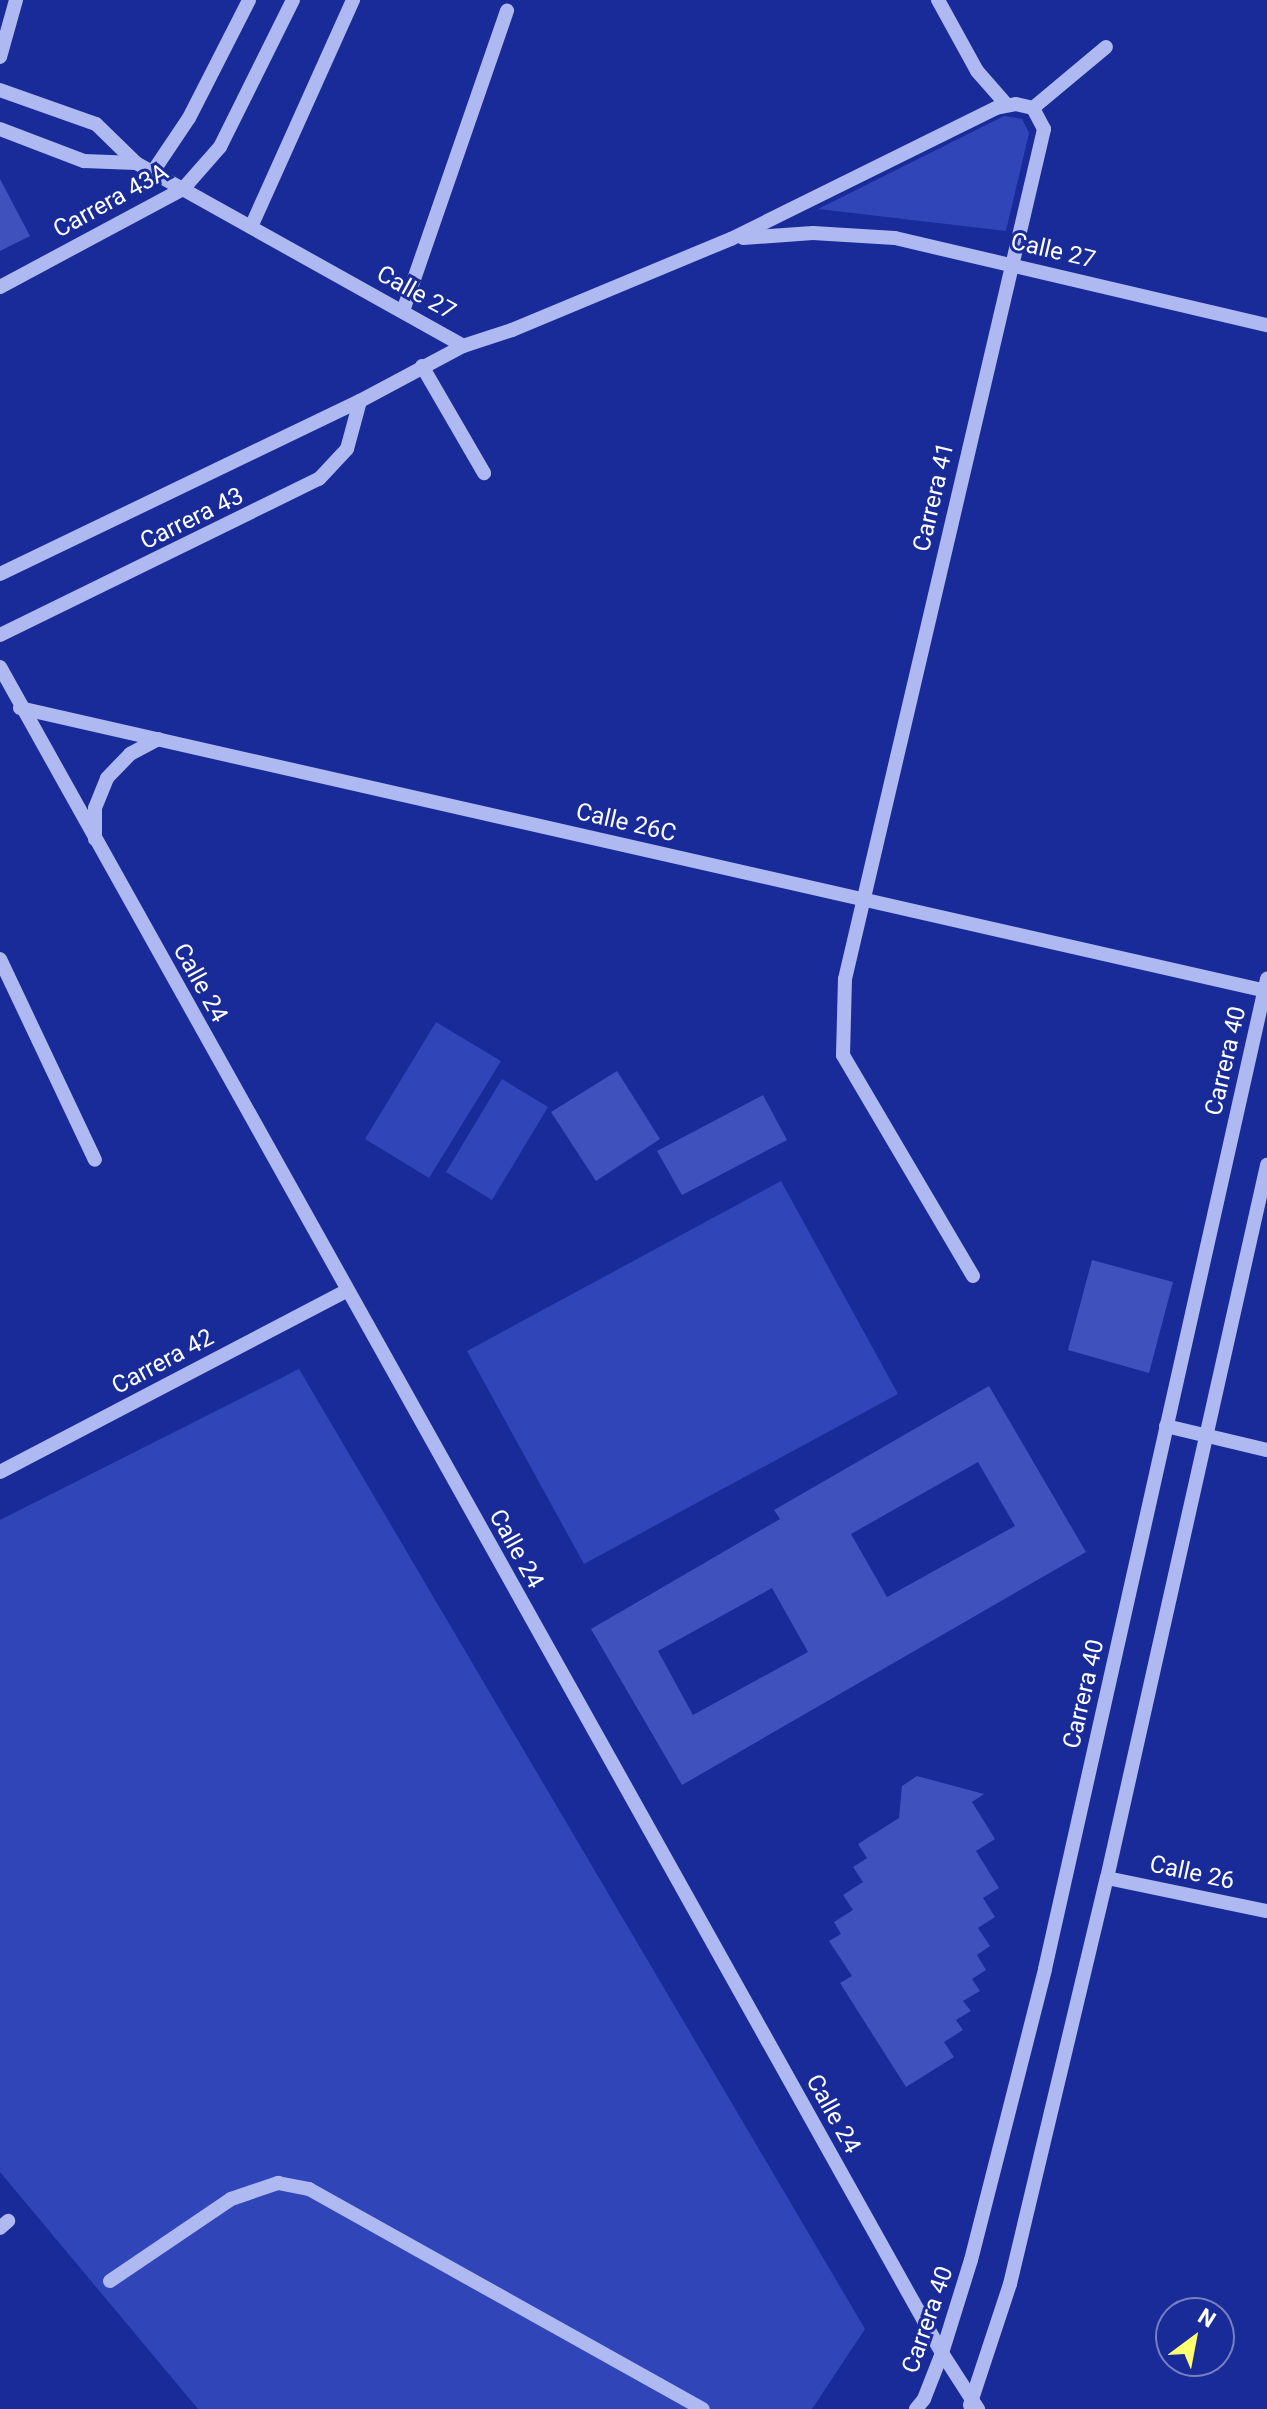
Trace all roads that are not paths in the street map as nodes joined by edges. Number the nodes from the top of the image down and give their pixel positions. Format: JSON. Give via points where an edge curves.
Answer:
{"nodes":[{"id":1,"x":16,"y":0,"type":"edge"},
{"id":2,"x":249,"y":0,"type":"edge"},
{"id":3,"x":353,"y":0,"type":"edge"},
{"id":4,"x":938,"y":0,"type":"edge"},
{"id":5,"x":292,"y":3,"type":"edge"},
{"id":6,"x":507,"y":11,"type":"dead end"},
{"id":7,"x":1106,"y":47,"type":"dead end"},
{"id":8,"x":0,"y":57,"type":"edge"},
{"id":9,"x":0,"y":90,"type":"edge"},
{"id":10,"x":1007,"y":105,"type":"junction"},
{"id":11,"x":1033,"y":108,"type":"junction"},
{"id":12,"x":0,"y":129,"type":"edge"},
{"id":13,"x":136,"y":163,"type":"junction"},
{"id":14,"x":152,"y":173,"type":"junction"},
{"id":15,"x":183,"y":189,"type":"junction"},
{"id":16,"x":251,"y":227,"type":"junction"},
{"id":17,"x":731,"y":239,"type":"junction"},
{"id":18,"x":1010,"y":264,"type":"junction"},
{"id":19,"x":0,"y":287,"type":"edge"},
{"id":20,"x":403,"y":311,"type":"junction"},
{"id":21,"x":1267,"y":325,"type":"edge"},
{"id":22,"x":463,"y":346,"type":"junction"},
{"id":23,"x":422,"y":366,"type":"junction"},
{"id":24,"x":360,"y":401,"type":"junction"},
{"id":25,"x":484,"y":473,"type":"dead end"},
{"id":26,"x":0,"y":574,"type":"edge"},
{"id":27,"x":0,"y":635,"type":"edge"},
{"id":28,"x":0,"y":667,"type":"edge"},
{"id":29,"x":20,"y":708,"type":"junction"},
{"id":30,"x":158,"y":739,"type":"junction"},
{"id":31,"x":95,"y":840,"type":"junction"},
{"id":32,"x":864,"y":900,"type":"junction"},
{"id":33,"x":0,"y":959,"type":"edge"},
{"id":34,"x":1266,"y":987,"type":"edge"},
{"id":35,"x":95,"y":1160,"type":"dead end"},
{"id":36,"x":1267,"y":1165,"type":"edge"},
{"id":37,"x":973,"y":1276,"type":"dead end"},
{"id":38,"x":346,"y":1291,"type":"junction"},
{"id":39,"x":1166,"y":1426,"type":"junction"},
{"id":40,"x":1207,"y":1436,"type":"junction"},
{"id":41,"x":1267,"y":1450,"type":"edge"},
{"id":42,"x":0,"y":1472,"type":"edge"},
{"id":43,"x":1107,"y":1878,"type":"junction"},
{"id":44,"x":1267,"y":1911,"type":"edge"},
{"id":45,"x":110,"y":2281,"type":"dead end"},
{"id":46,"x":942,"y":2353,"type":"junction"},
{"id":47,"x":973,"y":2406,"type":"edge"},
{"id":48,"x":703,"y":2409,"type":"edge"},
{"id":49,"x":916,"y":2409,"type":"edge"}],
"edges":[{"from":1,"to":8,"type":"street"},
{"from":2,"to":14,"type":"street","name":"Carrera 43A","via":[[189,118]]},
{"from":3,"to":16,"type":"street"},
{"from":4,"to":10,"type":"street","via":[[977,71]]},
{"from":5,"to":15,"type":"street","name":"Carrera 43A","via":[[220,147]]},
{"from":6,"to":20,"type":"street"},
{"from":7,"to":11,"type":"street"},
{"from":9,"to":13,"type":"street","name":"Calle 27","via":[[96,124]]},
{"from":10,"to":11,"type":"street"},
{"from":10,"to":17,"type":"street","name":"Calle 27"},
{"from":11,"to":18,"type":"street","name":"Carrera 41","via":[[1044,129]]},
{"from":12,"to":13,"type":"street","name":"Calle 27","via":[[84,161]]},
{"from":13,"to":14,"type":"street","name":"Calle 27"},
{"from":14,"to":15,"type":"street","name":"Calle 27"},
{"from":15,"to":16,"type":"street","name":"Calle 27"},
{"from":15,"to":19,"type":"street","name":"Carrera 43A"},
{"from":16,"to":20,"type":"street","name":"Calle 27"},
{"from":17,"to":18,"type":"street","name":"Calle 27","via":[[813,233],[895,238]]},
{"from":17,"to":22,"type":"street","name":"Calle 27"},
{"from":18,"to":21,"type":"street","name":"Calle 27"},
{"from":18,"to":32,"type":"street","name":"Carrera 41"},
{"from":20,"to":22,"type":"street","name":"Calle 27"},
{"from":22,"to":23,"type":"street","name":"Carrera 43"},
{"from":23,"to":24,"type":"street","name":"Carrera 43"},
{"from":23,"to":25,"type":"street"},
{"from":24,"to":26,"type":"street","name":"Carrera 43"},
{"from":24,"to":27,"type":"street","name":"Carrera 43","via":[[347,449],[319,479]]},
{"from":28,"to":29,"type":"street"},
{"from":29,"to":30,"type":"street","name":"Calle 26C"},
{"from":29,"to":31,"type":"street","name":"Calle 24"},
{"from":30,"to":31,"type":"street","via":[[130,754],[107,778],[95,808]]},
{"from":30,"to":32,"type":"street","name":"Calle 26C"},
{"from":31,"to":38,"type":"street","name":"Calle 24"},
{"from":32,"to":34,"type":"street","name":"Calle 26C"},
{"from":32,"to":37,"type":"street","name":"Carrera 41","via":[[845,979],[843,1055]]},
{"from":33,"to":35,"type":"street"},
{"from":34,"to":39,"type":"street","name":"Carrera 40"},
{"from":36,"to":40,"type":"street"},
{"from":38,"to":42,"type":"street","name":"Carrera 42"},
{"from":38,"to":46,"type":"street","name":"Calle 24"},
{"from":39,"to":40,"type":"street"},
{"from":39,"to":46,"type":"street","name":"Carrera 40","via":[[1045,1969]]},
{"from":40,"to":41,"type":"street"},
{"from":40,"to":43,"type":"street"},
{"from":43,"to":44,"type":"street","name":"Calle 26"},
{"from":43,"to":47,"type":"street","via":[[1010,2284]]},
{"from":45,"to":48,"type":"street","via":[[231,2199],[278,2183],[309,2189]]},
{"from":46,"to":47,"type":"street","name":"Calle 24"},
{"from":46,"to":49,"type":"street","name":"Carrera 40"}]}
